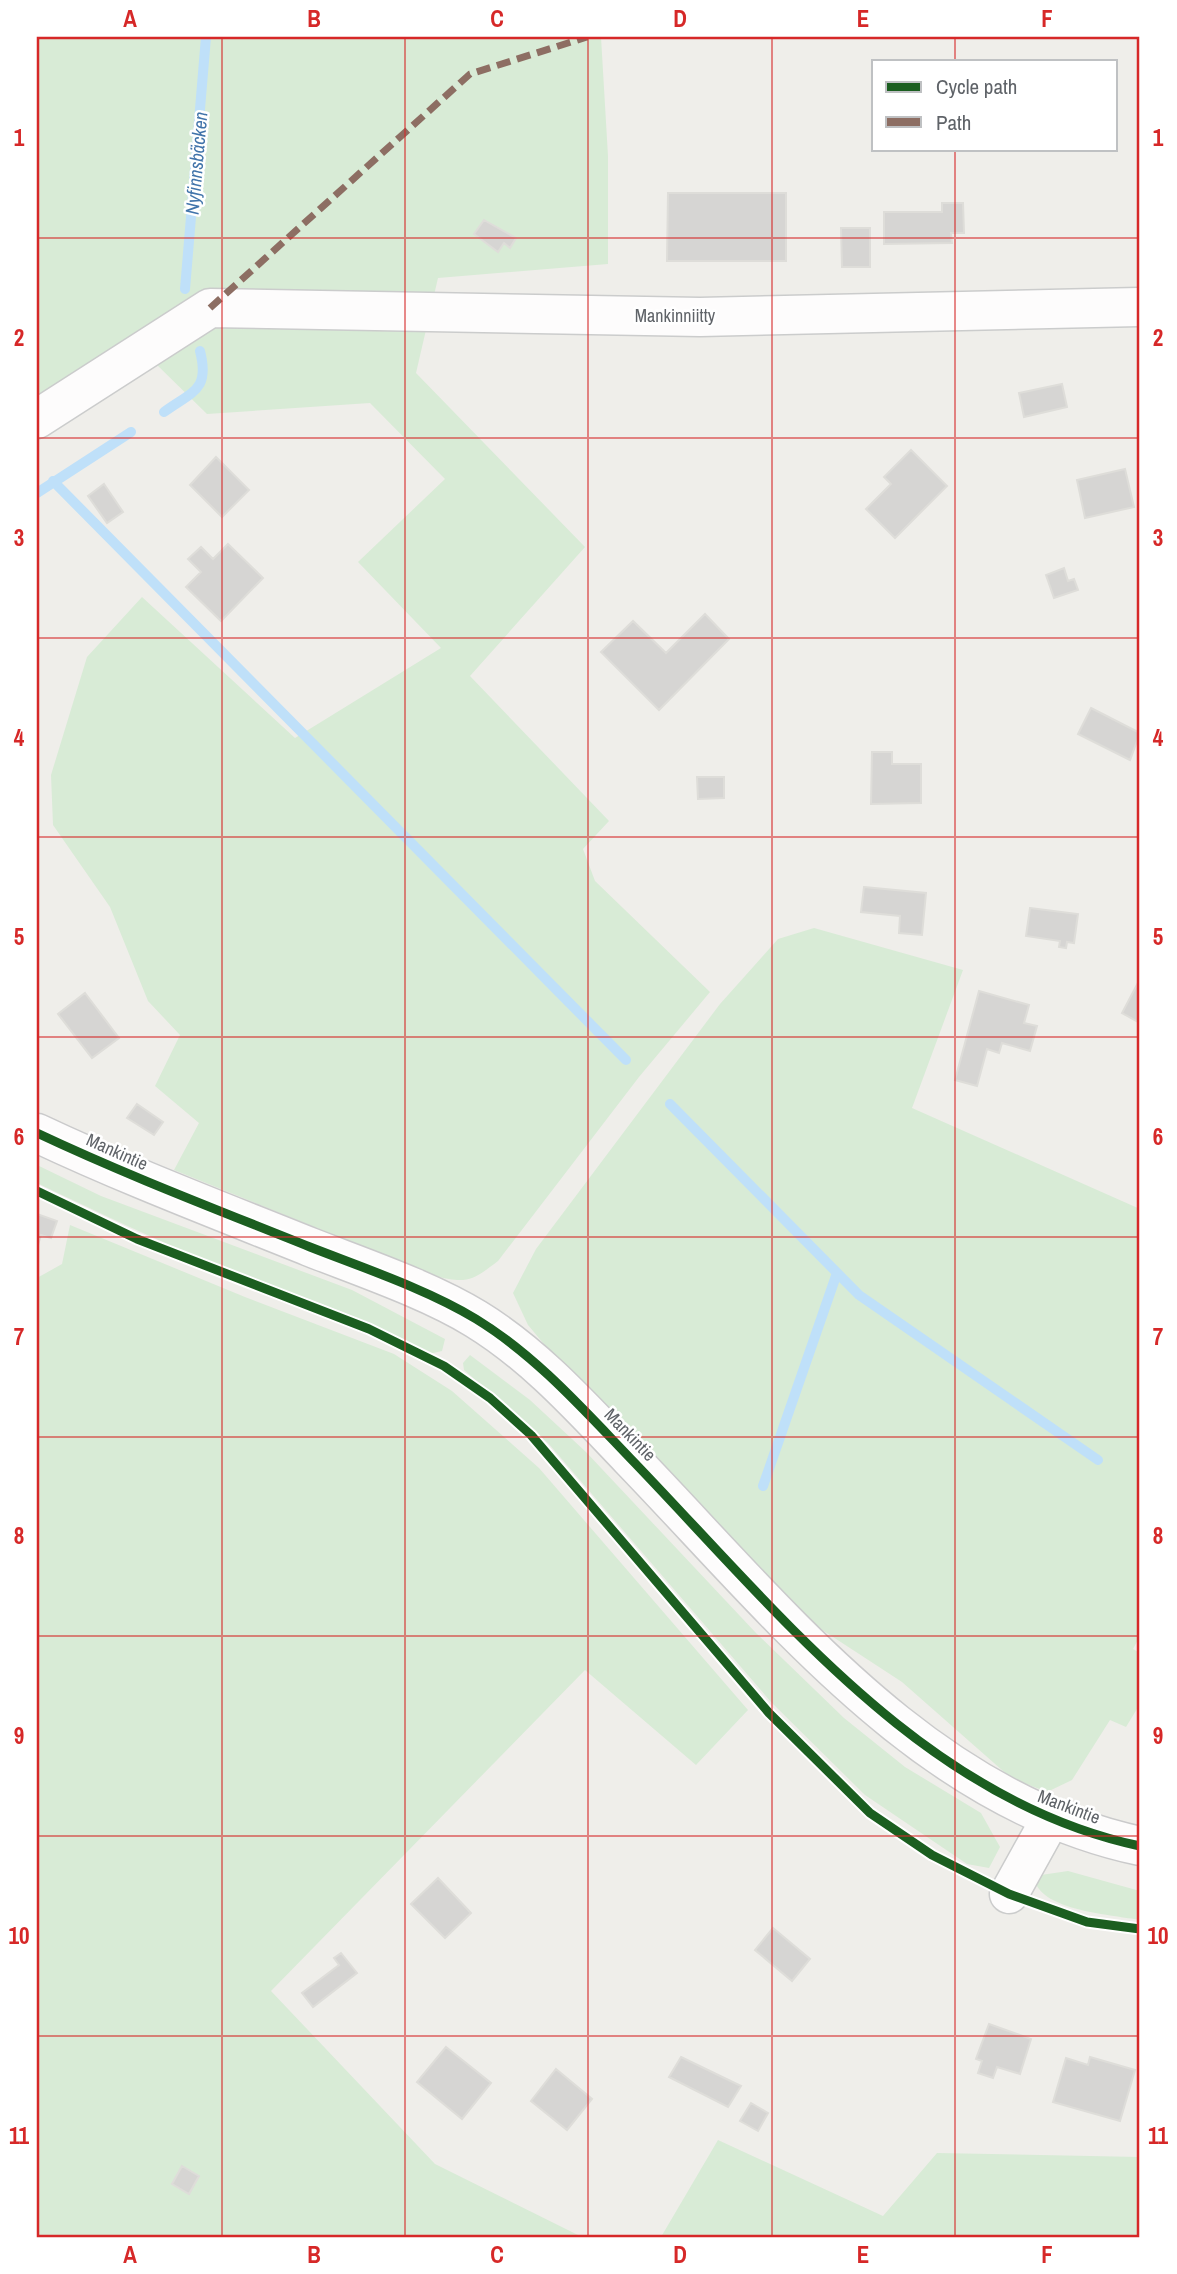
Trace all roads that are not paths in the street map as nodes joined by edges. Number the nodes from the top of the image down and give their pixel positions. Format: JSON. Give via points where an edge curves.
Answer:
{"nodes":[{"id":1,"x":1139,"y":307,"type":"edge"},
{"id":2,"x":37,"y":419,"type":"edge"},
{"id":3,"x":37,"y":1133,"type":"edge"},
{"id":4,"x":1051,"y":1820,"type":"junction"},
{"id":5,"x":1140,"y":1846,"type":"edge"},
{"id":6,"x":1009,"y":1894,"type":"dead end"}],
"edges":[{"from":1,"to":2,"type":"street","name":"Mankinniitty","via":[[700,317],[210,309]]},
{"from":3,"to":4,"type":"street","name":"Mankintie","via":[[119,1171],[380,1274],[475,1318],[537,1365],[804,1639],[880,1710],[942,1759]]},
{"from":4,"to":5,"type":"street","name":"Mankintie"},
{"from":4,"to":6,"type":"street"}]}
